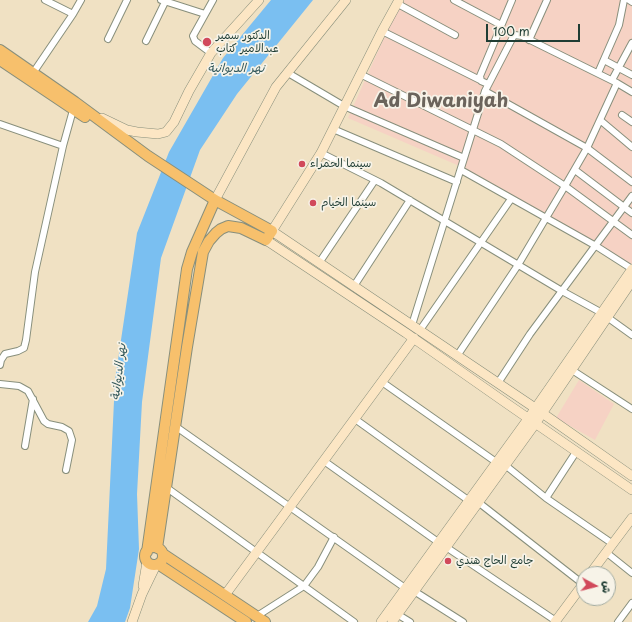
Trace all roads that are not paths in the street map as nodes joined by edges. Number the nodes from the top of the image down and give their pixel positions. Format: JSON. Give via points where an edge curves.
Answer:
{"nodes":[{"id":1,"x":45,"y":0,"type":"edge"},
{"id":2,"x":81,"y":0,"type":"edge"},
{"id":3,"x":127,"y":0,"type":"edge"},
{"id":4,"x":164,"y":0,"type":"edge"},
{"id":5,"x":213,"y":0,"type":"edge"},
{"id":6,"x":260,"y":0,"type":"edge"},
{"id":7,"x":346,"y":0,"type":"edge"},
{"id":8,"x":454,"y":0,"type":"edge"},
{"id":9,"x":512,"y":0,"type":"edge"},
{"id":10,"x":547,"y":0,"type":"edge"},
{"id":11,"x":624,"y":0,"type":"edge"},
{"id":12,"x":629,"y":0,"type":"edge"},
{"id":13,"x":398,"y":2,"type":"edge"},
{"id":14,"x":632,"y":2,"type":"edge"},
{"id":15,"x":73,"y":14,"type":"junction"},
{"id":16,"x":205,"y":14,"type":"junction"},
{"id":17,"x":501,"y":25,"type":"junction"},
{"id":18,"x":382,"y":30,"type":"junction"},
{"id":19,"x":455,"y":35,"type":"dead end"},
{"id":20,"x":108,"y":40,"type":"dead end"},
{"id":21,"x":530,"y":40,"type":"junction"},
{"id":22,"x":146,"y":41,"type":"dead end"},
{"id":23,"x":632,"y":43,"type":"edge"},
{"id":24,"x":0,"y":50,"type":"edge"},
{"id":25,"x":211,"y":53,"type":"junction"},
{"id":26,"x":0,"y":60,"type":"edge"},
{"id":27,"x":604,"y":60,"type":"junction"},
{"id":28,"x":619,"y":68,"type":"junction"},
{"id":29,"x":33,"y":73,"type":"junction"},
{"id":30,"x":288,"y":73,"type":"junction"},
{"id":31,"x":598,"y":73,"type":"junction"},
{"id":32,"x":360,"y":74,"type":"junction"},
{"id":33,"x":632,"y":75,"type":"edge"},
{"id":34,"x":480,"y":80,"type":"junction"},
{"id":35,"x":615,"y":81,"type":"junction"},
{"id":36,"x":488,"y":84,"type":"junction"},
{"id":37,"x":485,"y":91,"type":"junction"},
{"id":38,"x":632,"y":92,"type":"edge"},
{"id":39,"x":344,"y":106,"type":"junction"},
{"id":40,"x":78,"y":109,"type":"junction"},
{"id":41,"x":622,"y":115,"type":"dead end"},
{"id":42,"x":600,"y":120,"type":"junction"},
{"id":43,"x":632,"y":122,"type":"edge"},
{"id":44,"x":0,"y":124,"type":"edge"},
{"id":45,"x":333,"y":128,"type":"junction"},
{"id":46,"x":473,"y":129,"type":"junction"},
{"id":47,"x":63,"y":146,"type":"junction"},
{"id":48,"x":632,"y":147,"type":"edge"},
{"id":49,"x":587,"y":148,"type":"junction"},
{"id":50,"x":321,"y":153,"type":"junction"},
{"id":51,"x":464,"y":158,"type":"junction"},
{"id":52,"x":461,"y":170,"type":"junction"},
{"id":53,"x":575,"y":170,"type":"junction"},
{"id":54,"x":375,"y":180,"type":"junction"},
{"id":55,"x":457,"y":182,"type":"junction"},
{"id":56,"x":632,"y":182,"type":"edge"},
{"id":57,"x":565,"y":186,"type":"junction"},
{"id":58,"x":632,"y":196,"type":"edge"},
{"id":59,"x":510,"y":199,"type":"junction"},
{"id":60,"x":215,"y":200,"type":"junction"},
{"id":61,"x":410,"y":200,"type":"junction"},
{"id":62,"x":624,"y":207,"type":"junction"},
{"id":63,"x":632,"y":213,"type":"edge"},
{"id":64,"x":546,"y":218,"type":"junction"},
{"id":65,"x":445,"y":222,"type":"junction"},
{"id":66,"x":613,"y":222,"type":"junction"},
{"id":67,"x":272,"y":231,"type":"junction"},
{"id":68,"x":632,"y":235,"type":"edge"},
{"id":69,"x":266,"y":240,"type":"junction"},
{"id":70,"x":480,"y":242,"type":"junction"},
{"id":71,"x":596,"y":246,"type":"junction"},
{"id":72,"x":320,"y":262,"type":"junction"},
{"id":73,"x":518,"y":265,"type":"junction"},
{"id":74,"x":632,"y":269,"type":"edge"},
{"id":75,"x":632,"y":281,"type":"edge"},
{"id":76,"x":354,"y":286,"type":"junction"},
{"id":77,"x":562,"y":291,"type":"junction"},
{"id":78,"x":605,"y":315,"type":"junction"},
{"id":79,"x":412,"y":325,"type":"junction"},
{"id":80,"x":420,"y":330,"type":"junction"},
{"id":81,"x":632,"y":335,"type":"edge"},
{"id":82,"x":414,"y":338,"type":"junction"},
{"id":83,"x":176,"y":345,"type":"junction"},
{"id":84,"x":187,"y":347,"type":"junction"},
{"id":85,"x":458,"y":356,"type":"junction"},
{"id":86,"x":0,"y":362,"type":"edge"},
{"id":87,"x":572,"y":370,"type":"junction"},
{"id":88,"x":382,"y":382,"type":"junction"},
{"id":89,"x":0,"y":384,"type":"edge"},
{"id":90,"x":498,"y":384,"type":"junction"},
{"id":91,"x":33,"y":399,"type":"junction"},
{"id":92,"x":632,"y":409,"type":"edge"},
{"id":93,"x":539,"y":411,"type":"junction"},
{"id":94,"x":355,"y":419,"type":"junction"},
{"id":95,"x":532,"y":421,"type":"junction"},
{"id":96,"x":175,"y":426,"type":"junction"},
{"id":97,"x":24,"y":446,"type":"dead end"},
{"id":98,"x":576,"y":452,"type":"junction"},
{"id":99,"x":324,"y":461,"type":"junction"},
{"id":100,"x":500,"y":464,"type":"junction"},
{"id":101,"x":66,"y":470,"type":"dead end"},
{"id":102,"x":164,"y":470,"type":"junction"},
{"id":103,"x":632,"y":476,"type":"edge"},
{"id":104,"x":166,"y":488,"type":"junction"},
{"id":105,"x":632,"y":490,"type":"edge"},
{"id":106,"x":546,"y":498,"type":"junction"},
{"id":107,"x":468,"y":500,"type":"junction"},
{"id":108,"x":478,"y":502,"type":"junction"},
{"id":109,"x":291,"y":507,"type":"junction"},
{"id":110,"x":632,"y":518,"type":"edge"},
{"id":111,"x":334,"y":537,"type":"junction"},
{"id":112,"x":442,"y":544,"type":"junction"},
{"id":113,"x":613,"y":544,"type":"junction"},
{"id":114,"x":160,"y":551,"type":"junction"},
{"id":115,"x":257,"y":552,"type":"junction"},
{"id":116,"x":607,"y":552,"type":"junction"},
{"id":117,"x":152,"y":560,"type":"junction"},
{"id":118,"x":596,"y":566,"type":"edge"},
{"id":119,"x":632,"y":573,"type":"edge"},
{"id":120,"x":576,"y":578,"type":"edge"},
{"id":121,"x":304,"y":586,"type":"junction"},
{"id":122,"x":410,"y":589,"type":"junction"},
{"id":123,"x":576,"y":592,"type":"edge"},
{"id":124,"x":225,"y":595,"type":"junction"},
{"id":125,"x":632,"y":602,"type":"edge"},
{"id":126,"x":395,"y":618,"type":"edge"},
{"id":127,"x":261,"y":619,"type":"edge"},
{"id":128,"x":555,"y":621,"type":"edge"},
{"id":129,"x":132,"y":622,"type":"edge"},
{"id":130,"x":246,"y":622,"type":"edge"},
{"id":131,"x":354,"y":622,"type":"edge"},
{"id":132,"x":381,"y":622,"type":"edge"},
{"id":133,"x":410,"y":622,"type":"edge"},
{"id":134,"x":463,"y":622,"type":"edge"},
{"id":135,"x":618,"y":622,"type":"edge"}],
"edges":[{"from":1,"to":15,"type":"street"},
{"from":2,"to":15,"type":"street"},
{"from":3,"to":20,"type":"street"},
{"from":4,"to":16,"type":"street"},
{"from":4,"to":22,"type":"street"},
{"from":5,"to":16,"type":"street"},
{"from":6,"to":25,"type":"main road"},
{"from":7,"to":30,"type":"main road"},
{"from":8,"to":17,"type":"street"},
{"from":9,"to":17,"type":"street"},
{"from":10,"to":21,"type":"street"},
{"from":11,"to":27,"type":"street","via":[[619,25]]},
{"from":12,"to":14,"type":"street"},
{"from":13,"to":18,"type":"main road"},
{"from":13,"to":19,"type":"street"},
{"from":15,"to":29,"type":"street"},
{"from":16,"to":25,"type":"street","via":[[193,36],[195,41]]},
{"from":17,"to":34,"type":"street"},
{"from":18,"to":32,"type":"main road"},
{"from":18,"to":34,"type":"street"},
{"from":21,"to":31,"type":"street"},
{"from":21,"to":36,"type":"street","via":[[518,34],[513,37]]},
{"from":23,"to":28,"type":"street"},
{"from":24,"to":29,"type":"main road"},
{"from":25,"to":40,"type":"main road","via":[[174,122],[164,133],[148,134],[127,130]]},
{"from":26,"to":40,"type":"main road"},
{"from":27,"to":28,"type":"street"},
{"from":27,"to":31,"type":"street"},
{"from":28,"to":33,"type":"street"},
{"from":28,"to":35,"type":"street"},
{"from":29,"to":40,"type":"main road"},
{"from":30,"to":39,"type":"street"},
{"from":30,"to":60,"type":"main road","via":[[269,98]]},
{"from":31,"to":35,"type":"street"},
{"from":32,"to":39,"type":"main road"},
{"from":32,"to":46,"type":"street"},
{"from":34,"to":36,"type":"street"},
{"from":35,"to":38,"type":"street"},
{"from":35,"to":42,"type":"street"},
{"from":36,"to":37,"type":"street"},
{"from":37,"to":46,"type":"street"},
{"from":37,"to":49,"type":"street"},
{"from":39,"to":45,"type":"main road"},
{"from":39,"to":51,"type":"street"},
{"from":40,"to":47,"type":"street"},
{"from":40,"to":60,"type":"main road"},
{"from":41,"to":43,"type":"street"},
{"from":42,"to":48,"type":"street"},
{"from":42,"to":49,"type":"street"},
{"from":44,"to":47,"type":"street"},
{"from":45,"to":50,"type":"main road"},
{"from":45,"to":55,"type":"street"},
{"from":46,"to":51,"type":"street"},
{"from":46,"to":57,"type":"street","via":[[502,144]]},
{"from":47,"to":86,"type":"street","via":[[35,272],[24,348],[5,354]]},
{"from":49,"to":53,"type":"street"},
{"from":49,"to":56,"type":"street"},
{"from":50,"to":54,"type":"street"},
{"from":50,"to":67,"type":"main road"},
{"from":51,"to":52,"type":"street"},
{"from":52,"to":55,"type":"street"},
{"from":52,"to":59,"type":"street"},
{"from":53,"to":57,"type":"street"},
{"from":53,"to":62,"type":"street"},
{"from":54,"to":61,"type":"street"},
{"from":54,"to":72,"type":"street"},
{"from":55,"to":65,"type":"street"},
{"from":57,"to":64,"type":"street"},
{"from":57,"to":66,"type":"street"},
{"from":58,"to":62,"type":"street"},
{"from":59,"to":64,"type":"street"},
{"from":59,"to":70,"type":"street"},
{"from":60,"to":67,"type":"main road"},
{"from":60,"to":83,"type":"main road","via":[[192,252]]},
{"from":61,"to":65,"type":"street"},
{"from":61,"to":76,"type":"street"},
{"from":62,"to":63,"type":"street"},
{"from":62,"to":66,"type":"street"},
{"from":64,"to":71,"type":"street"},
{"from":64,"to":73,"type":"street"},
{"from":65,"to":70,"type":"street"},
{"from":65,"to":79,"type":"street"},
{"from":66,"to":68,"type":"street"},
{"from":66,"to":71,"type":"street"},
{"from":67,"to":69,"type":"main road"},
{"from":67,"to":72,"type":"main road"},
{"from":69,"to":82,"type":"main road"},
{"from":69,"to":84,"type":"main road","via":[[241,228],[228,226],[209,241],[203,252]]},
{"from":70,"to":73,"type":"street"},
{"from":70,"to":80,"type":"street"},
{"from":71,"to":74,"type":"street"},
{"from":71,"to":77,"type":"street"},
{"from":72,"to":76,"type":"main road"},
{"from":73,"to":77,"type":"street"},
{"from":73,"to":85,"type":"street"},
{"from":74,"to":78,"type":"main road"},
{"from":75,"to":78,"type":"main road"},
{"from":76,"to":79,"type":"main road"},
{"from":77,"to":78,"type":"street"},
{"from":77,"to":90,"type":"street"},
{"from":78,"to":81,"type":"street"},
{"from":78,"to":87,"type":"main road"},
{"from":78,"to":93,"type":"main road"},
{"from":79,"to":80,"type":"main road"},
{"from":80,"to":85,"type":"main road"},
{"from":82,"to":88,"type":"main road"},
{"from":82,"to":95,"type":"main road"},
{"from":83,"to":84,"type":"main road"},
{"from":83,"to":102,"type":"main road"},
{"from":84,"to":96,"type":"main road"},
{"from":85,"to":90,"type":"main road"},
{"from":87,"to":92,"type":"street"},
{"from":87,"to":93,"type":"main road"},
{"from":88,"to":94,"type":"main road"},
{"from":88,"to":100,"type":"street"},
{"from":89,"to":91,"type":"street","via":[[19,386],[28,391]]},
{"from":90,"to":93,"type":"main road"},
{"from":91,"to":97,"type":"street"},
{"from":91,"to":101,"type":"street","via":[[44,421],[69,430],[72,440]]},
{"from":93,"to":95,"type":"main road"},
{"from":93,"to":103,"type":"main road"},
{"from":94,"to":99,"type":"main road"},
{"from":94,"to":107,"type":"street"},
{"from":95,"to":98,"type":"main road"},
{"from":95,"to":100,"type":"main road"},
{"from":96,"to":102,"type":"main road"},
{"from":96,"to":109,"type":"street"},
{"from":98,"to":105,"type":"main road"},
{"from":98,"to":106,"type":"street"},
{"from":99,"to":109,"type":"main road"},
{"from":99,"to":112,"type":"street"},
{"from":100,"to":106,"type":"street"},
{"from":100,"to":107,"type":"main road"},
{"from":100,"to":108,"type":"main road"},
{"from":102,"to":104,"type":"main road"},
{"from":102,"to":117,"type":"main road"},
{"from":104,"to":114,"type":"main road"},
{"from":104,"to":115,"type":"street"},
{"from":106,"to":113,"type":"street"},
{"from":107,"to":112,"type":"main road"},
{"from":108,"to":112,"type":"main road"},
{"from":108,"to":120,"type":"street"},
{"from":109,"to":111,"type":"street"},
{"from":109,"to":115,"type":"main road"},
{"from":110,"to":113,"type":"main road"},
{"from":111,"to":121,"type":"street","via":[[318,567]]},
{"from":111,"to":122,"type":"street"},
{"from":112,"to":122,"type":"main road"},
{"from":112,"to":128,"type":"street"},
{"from":113,"to":116,"type":"main road"},
{"from":114,"to":117,"type":"main road","via":[[162,560]]},
{"from":114,"to":117,"type":"main road","via":[[151,548]]},
{"from":114,"to":124,"type":"main road"},
{"from":115,"to":121,"type":"street"},
{"from":115,"to":124,"type":"main road"},
{"from":116,"to":118,"type":"main road"},
{"from":116,"to":119,"type":"street"},
{"from":117,"to":129,"type":"main road"},
{"from":117,"to":130,"type":"main road"},
{"from":121,"to":127,"type":"street"},
{"from":121,"to":131,"type":"street"},
{"from":122,"to":126,"type":"main road"},
{"from":122,"to":132,"type":"main road"},
{"from":122,"to":134,"type":"street"},
{"from":123,"to":128,"type":"main road"},
{"from":124,"to":127,"type":"main road"},
{"from":125,"to":135,"type":"street"},
{"from":126,"to":133,"type":"street"}]}
